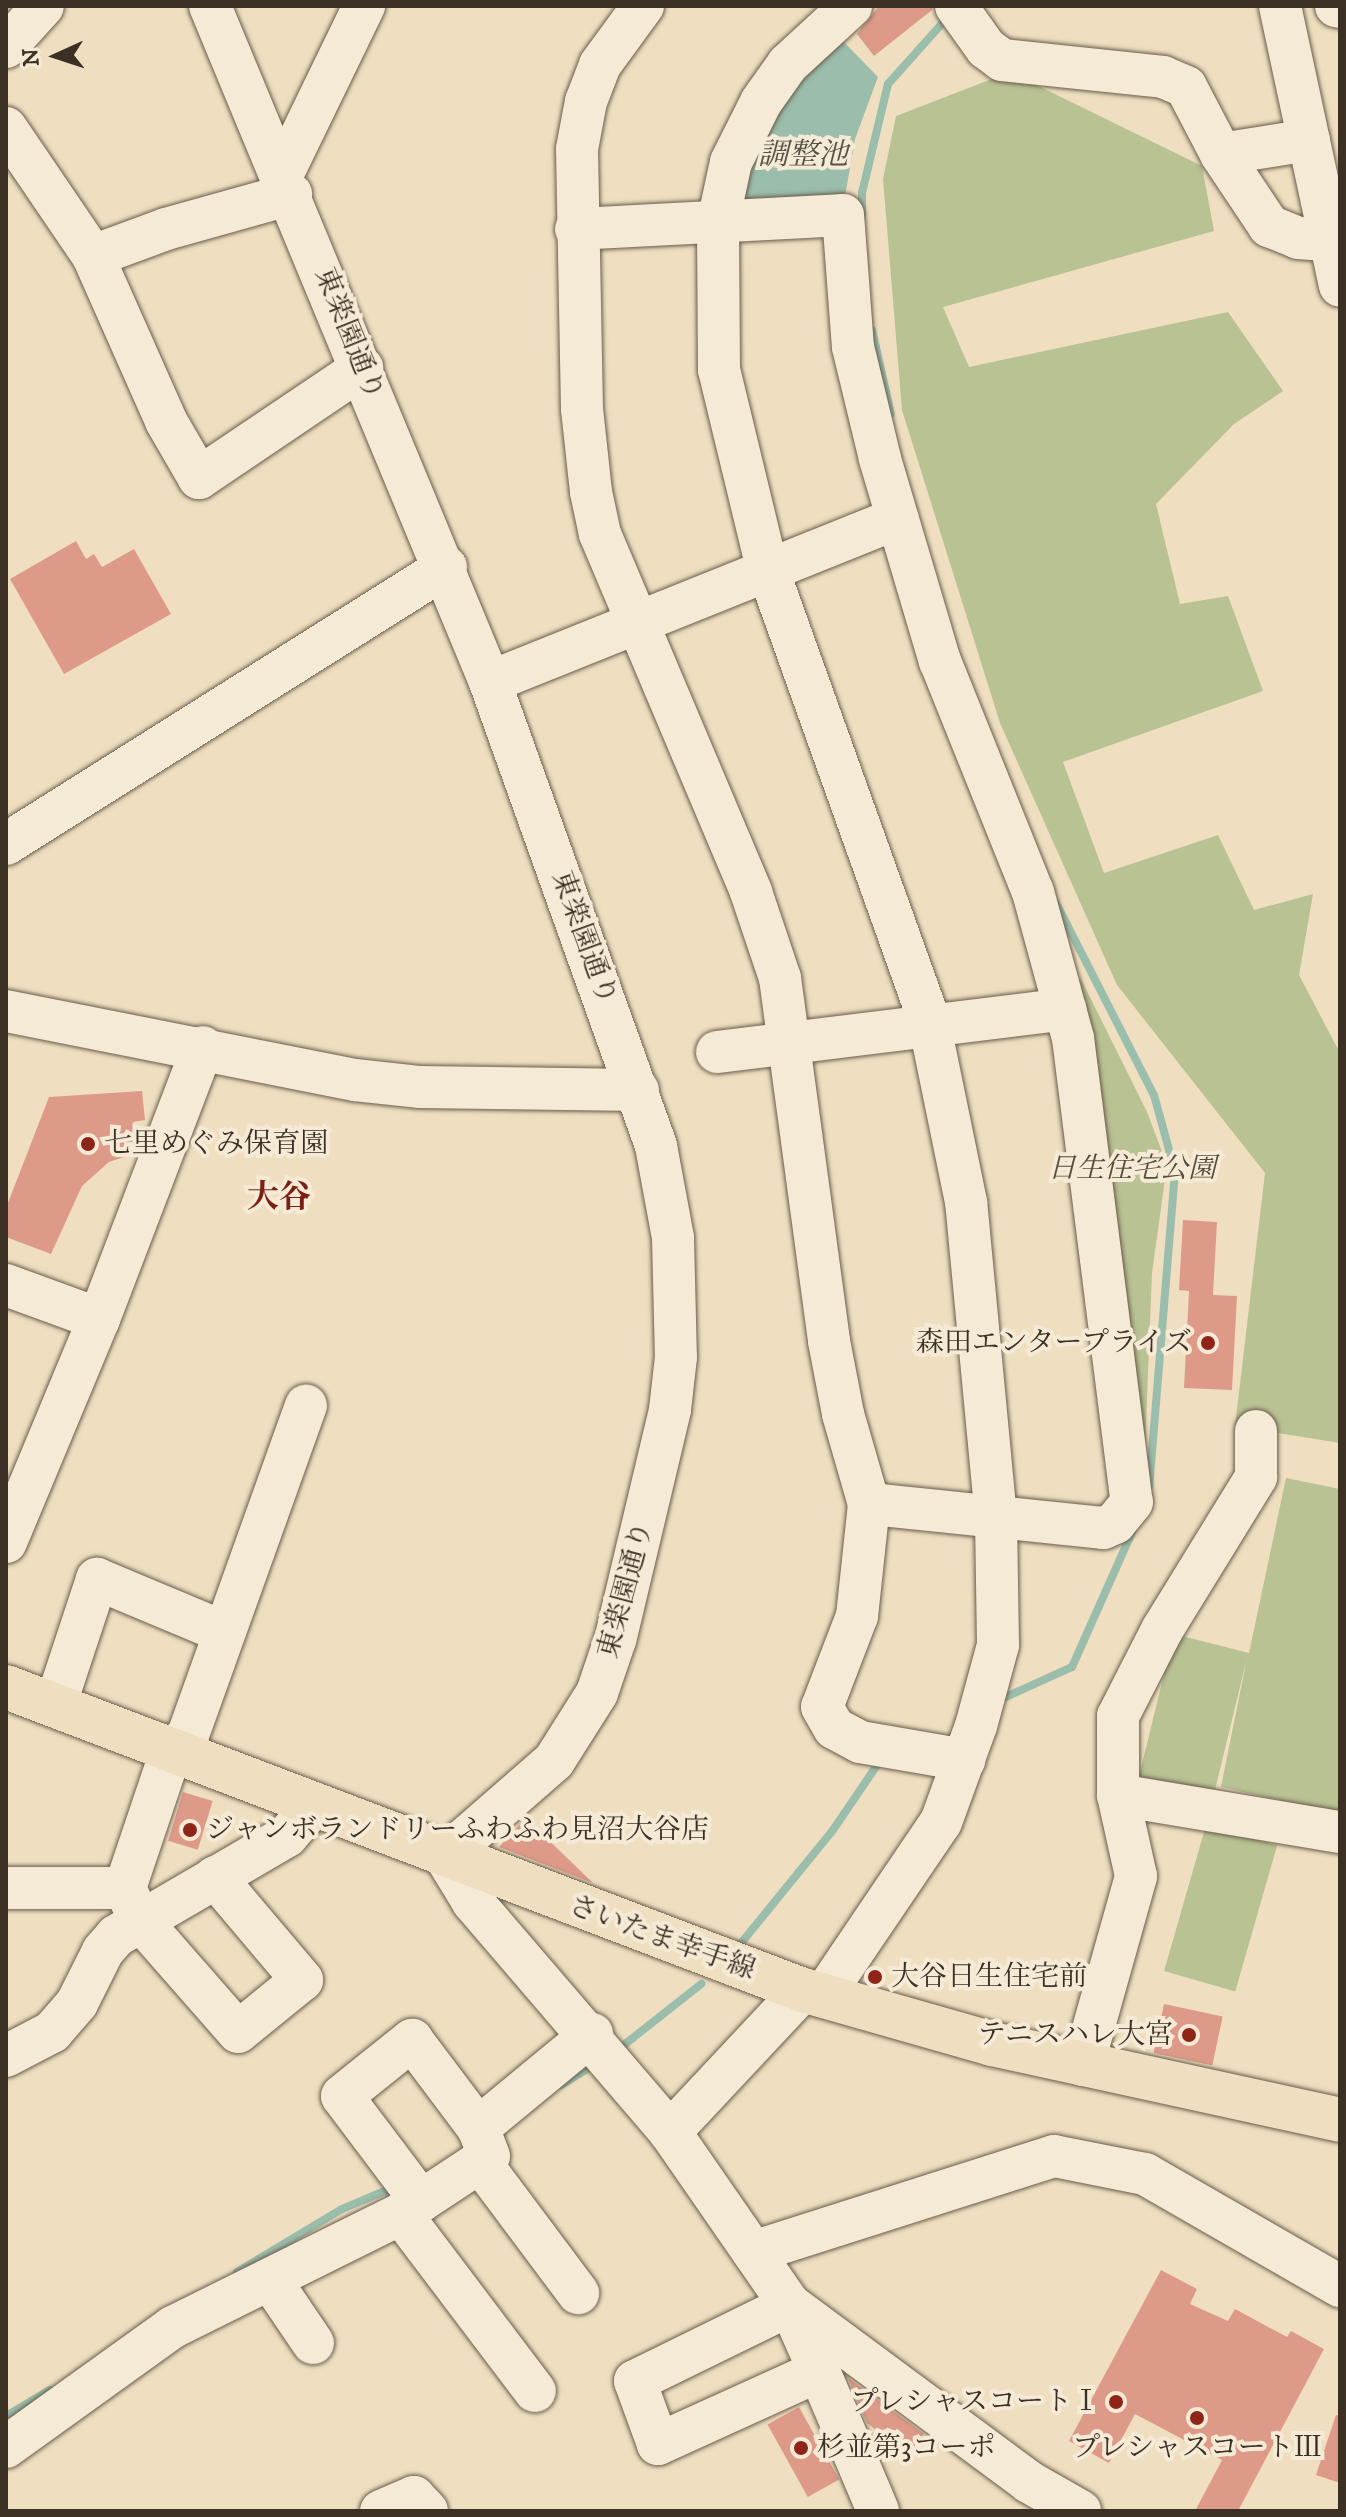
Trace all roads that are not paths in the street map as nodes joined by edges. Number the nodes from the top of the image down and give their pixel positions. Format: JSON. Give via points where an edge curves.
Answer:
{"nodes":[{"id":1,"x":43,"y":6,"type":"edge"},
{"id":2,"x":210,"y":6,"type":"edge"},
{"id":3,"x":364,"y":6,"type":"edge"},
{"id":4,"x":643,"y":6,"type":"edge"},
{"id":5,"x":851,"y":6,"type":"edge"},
{"id":6,"x":956,"y":6,"type":"edge"},
{"id":7,"x":1280,"y":6,"type":"edge"},
{"id":8,"x":6,"y":47,"type":"edge"},
{"id":9,"x":6,"y":128,"type":"edge"},
{"id":10,"x":1309,"y":140,"type":"junction"},
{"id":11,"x":1221,"y":154,"type":"junction"},
{"id":12,"x":287,"y":183,"type":"junction"},
{"id":13,"x":718,"y":222,"type":"junction"},
{"id":14,"x":576,"y":229,"type":"junction"},
{"id":15,"x":1330,"y":240,"type":"junction"},
{"id":16,"x":93,"y":256,"type":"junction"},
{"id":17,"x":1340,"y":286,"type":"edge"},
{"id":18,"x":362,"y":368,"type":"junction"},
{"id":19,"x":897,"y":518,"type":"junction"},
{"id":20,"x":446,"y":567,"type":"junction"},
{"id":21,"x":767,"y":568,"type":"junction"},
{"id":22,"x":640,"y":624,"type":"junction"},
{"id":23,"x":490,"y":682,"type":"junction"},
{"id":24,"x":6,"y":844,"type":"edge"},
{"id":25,"x":1065,"y":1009,"type":"junction"},
{"id":26,"x":6,"y":1011,"type":"edge"},
{"id":27,"x":930,"y":1025,"type":"junction"},
{"id":28,"x":789,"y":1044,"type":"junction"},
{"id":29,"x":203,"y":1047,"type":"junction"},
{"id":30,"x":717,"y":1052,"type":"dead end"},
{"id":31,"x":638,"y":1090,"type":"junction"},
{"id":32,"x":6,"y":1285,"type":"edge"},
{"id":33,"x":99,"y":1319,"type":"junction"},
{"id":34,"x":306,"y":1405,"type":"dead end"},
{"id":35,"x":1256,"y":1431,"type":"dead end"},
{"id":36,"x":869,"y":1504,"type":"junction"},
{"id":37,"x":996,"y":1518,"type":"junction"},
{"id":38,"x":6,"y":1542,"type":"edge"},
{"id":39,"x":224,"y":1632,"type":"junction"},
{"id":40,"x":6,"y":1687,"type":"edge"},
{"id":41,"x":55,"y":1706,"type":"junction"},
{"id":42,"x":974,"y":1728,"type":"junction"},
{"id":43,"x":171,"y":1751,"type":"junction"},
{"id":44,"x":1118,"y":1795,"type":"junction"},
{"id":45,"x":313,"y":1806,"type":"junction"},
{"id":46,"x":1340,"y":1832,"type":"edge"},
{"id":47,"x":445,"y":1856,"type":"junction"},
{"id":48,"x":215,"y":1877,"type":"junction"},
{"id":49,"x":6,"y":1888,"type":"edge"},
{"id":50,"x":132,"y":1904,"type":"junction"},
{"id":51,"x":813,"y":1993,"type":"junction"},
{"id":52,"x":604,"y":2049,"type":"junction"},
{"id":53,"x":6,"y":2056,"type":"edge"},
{"id":54,"x":1083,"y":2065,"type":"junction"},
{"id":55,"x":1340,"y":2120,"type":"edge"},
{"id":56,"x":670,"y":2132,"type":"junction"},
{"id":57,"x":479,"y":2145,"type":"junction"},
{"id":58,"x":411,"y":2208,"type":"junction"},
{"id":59,"x":753,"y":2252,"type":"junction"},
{"id":60,"x":271,"y":2281,"type":"junction"},
{"id":61,"x":1340,"y":2286,"type":"edge"},
{"id":62,"x":578,"y":2293,"type":"dead end"},
{"id":63,"x":790,"y":2305,"type":"junction"},
{"id":64,"x":313,"y":2343,"type":"dead end"},
{"id":65,"x":819,"y":2371,"type":"junction"},
{"id":66,"x":535,"y":2391,"type":"dead end"},
{"id":67,"x":6,"y":2447,"type":"edge"},
{"id":68,"x":381,"y":2511,"type":"edge"},
{"id":69,"x":427,"y":2511,"type":"edge"},
{"id":70,"x":878,"y":2511,"type":"edge"},
{"id":71,"x":1080,"y":2511,"type":"edge"}],
"edges":[{"from":1,"to":8,"type":"street"},
{"from":2,"to":12,"type":"street","name":"東楽園通り"},
{"from":3,"to":12,"type":"street"},
{"from":4,"to":14,"type":"street","via":[[600,65],[586,101],[577,149]]},
{"from":5,"to":13,"type":"street","via":[[788,64],[761,102],[731,162]]},
{"from":6,"to":11,"type":"street","via":[[986,48],[1002,60],[1163,77],[1186,87]]},
{"from":7,"to":10,"type":"street"},
{"from":9,"to":16,"type":"street"},
{"from":10,"to":11,"type":"street"},
{"from":10,"to":15,"type":"street"},
{"from":11,"to":15,"type":"street","via":[[1269,226],[1298,238]]},
{"from":12,"to":16,"type":"street"},
{"from":12,"to":18,"type":"street","name":"東楽園通り"},
{"from":13,"to":14,"type":"street"},
{"from":13,"to":19,"type":"street","via":[[843,215],[853,347]]},
{"from":13,"to":21,"type":"street","via":[[719,370]]},
{"from":14,"to":22,"type":"street","via":[[582,409],[591,492],[600,534]]},
{"from":15,"to":17,"type":"street"},
{"from":16,"to":18,"type":"street","via":[[166,421],[199,478]]},
{"from":18,"to":20,"type":"street","name":"東楽園通り"},
{"from":19,"to":21,"type":"street"},
{"from":19,"to":25,"type":"street","via":[[940,661],[1033,892]]},
{"from":20,"to":23,"type":"street","name":"東楽園通り"},
{"from":20,"to":24,"type":"street"},
{"from":21,"to":22,"type":"street"},
{"from":21,"to":27,"type":"street"},
{"from":22,"to":23,"type":"street"},
{"from":22,"to":28,"type":"street","via":[[751,892],[780,978]]},
{"from":23,"to":31,"type":"street","name":"東楽園通り"},
{"from":25,"to":27,"type":"street"},
{"from":25,"to":37,"type":"street","via":[[1086,1112],[1132,1502],[1115,1523],[1103,1528]]},
{"from":26,"to":29,"type":"street"},
{"from":27,"to":28,"type":"street"},
{"from":27,"to":37,"type":"street","via":[[966,1202]]},
{"from":28,"to":30,"type":"street"},
{"from":28,"to":36,"type":"street","via":[[829,1341]]},
{"from":29,"to":31,"type":"street","via":[[355,1080],[421,1087]]},
{"from":29,"to":33,"type":"street"},
{"from":31,"to":47,"type":"street","name":"東楽園通り","via":[[656,1146],[673,1238],[676,1357],[662,1447],[619,1625],[597,1693],[577,1731],[525,1789]]},
{"from":32,"to":33,"type":"street"},
{"from":33,"to":38,"type":"street"},
{"from":34,"to":39,"type":"street"},
{"from":35,"to":44,"type":"street","via":[[1256,1477],[1162,1630],[1118,1716]]},
{"from":36,"to":37,"type":"street"},
{"from":36,"to":42,"type":"street","via":[[857,1616],[822,1707],[834,1728],[889,1748]]},
{"from":37,"to":42,"type":"street","via":[[998,1645]]},
{"from":39,"to":41,"type":"street","via":[[97,1579]]},
{"from":39,"to":43,"type":"street","via":[[188,1735]]},
{"from":40,"to":41,"type":"main road","name":"さいたま幸手線"},
{"from":41,"to":43,"type":"main road","name":"さいたま幸手線"},
{"from":42,"to":51,"type":"street","via":[[941,1822]]},
{"from":43,"to":45,"type":"main road","name":"さいたま幸手線"},
{"from":43,"to":50,"type":"street"},
{"from":44,"to":46,"type":"street"},
{"from":44,"to":54,"type":"street","via":[[1136,1876]]},
{"from":45,"to":47,"type":"main road","name":"さいたま幸手線"},
{"from":45,"to":48,"type":"street","via":[[287,1836]]},
{"from":47,"to":51,"type":"main road","name":"さいたま幸手線"},
{"from":47,"to":52,"type":"street","via":[[473,1902]]},
{"from":48,"to":50,"type":"street"},
{"from":48,"to":50,"type":"street","via":[[302,1980],[238,2032]]},
{"from":49,"to":50,"type":"street"},
{"from":50,"to":53,"type":"street","via":[[77,2003],[52,2032]]},
{"from":51,"to":54,"type":"main road","name":"さいたま幸手線"},
{"from":51,"to":56,"type":"street"},
{"from":52,"to":56,"type":"street"},
{"from":52,"to":57,"type":"street"},
{"from":54,"to":55,"type":"main road","name":"さいたま幸手線"},
{"from":56,"to":59,"type":"street"},
{"from":57,"to":58,"type":"street"},
{"from":57,"to":58,"type":"street","via":[[412,2040],[342,2096]]},
{"from":57,"to":62,"type":"street"},
{"from":58,"to":60,"type":"street"},
{"from":58,"to":66,"type":"street"},
{"from":59,"to":61,"type":"street","via":[[1054,2156],[1145,2174]]},
{"from":59,"to":63,"type":"street"},
{"from":60,"to":64,"type":"street"},
{"from":60,"to":67,"type":"street","via":[[173,2327]]},
{"from":63,"to":65,"type":"street"},
{"from":63,"to":65,"type":"street","via":[[635,2381],[658,2444]]},
{"from":63,"to":71,"type":"street","via":[[1029,2482]]},
{"from":65,"to":70,"type":"street"},
{"from":68,"to":69,"type":"street","via":[[414,2497]]}]}
